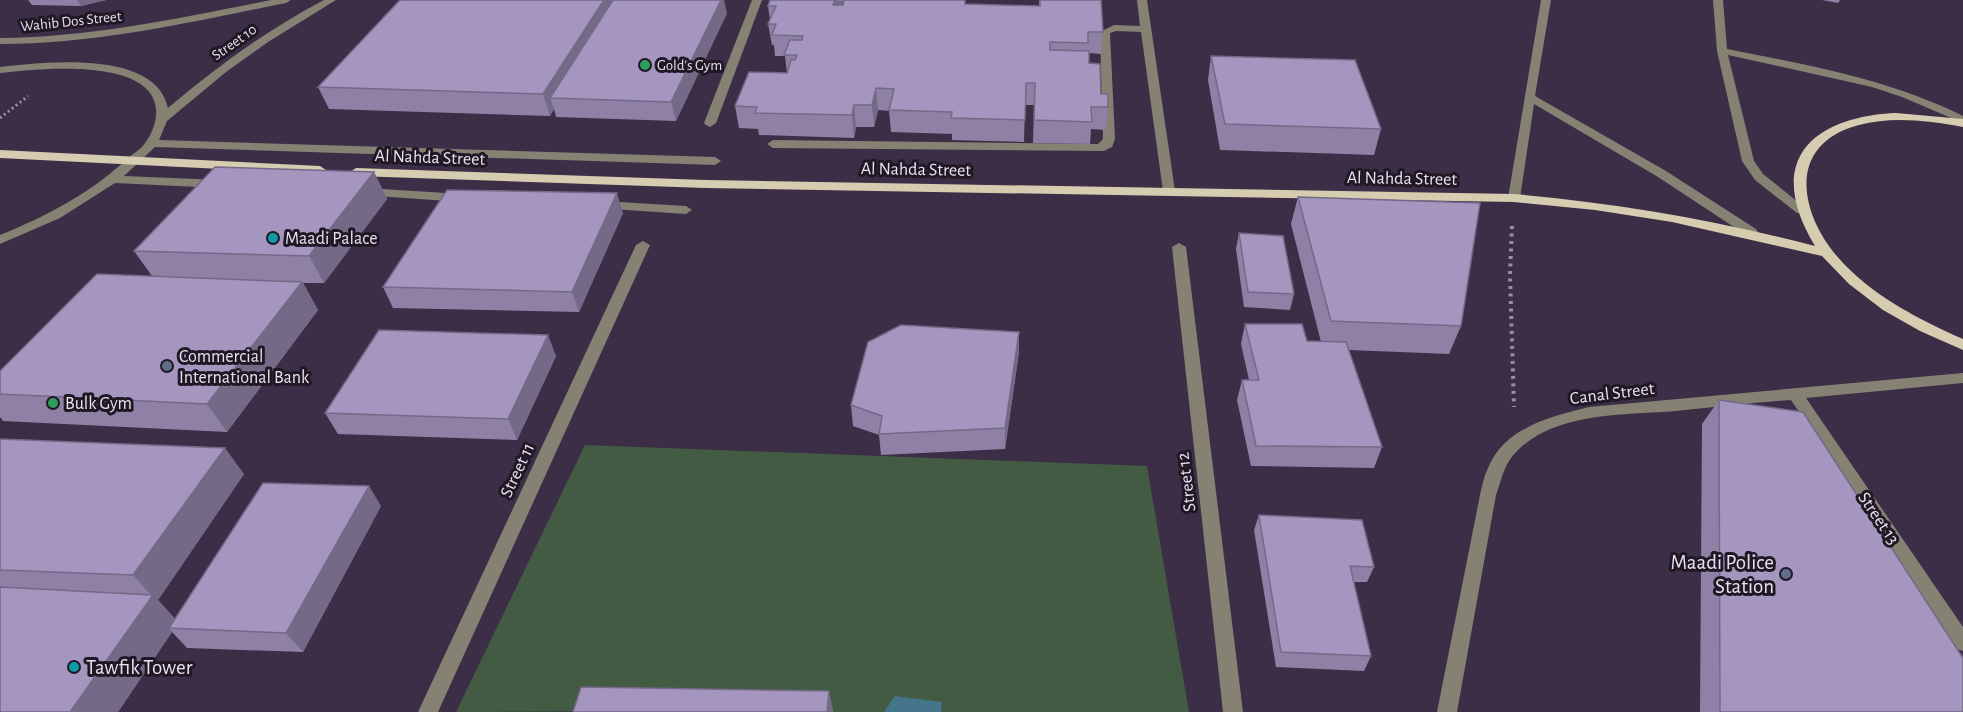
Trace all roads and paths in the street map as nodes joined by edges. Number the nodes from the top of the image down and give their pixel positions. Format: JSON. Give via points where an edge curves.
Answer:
{"nodes":[{"id":1,"x":286,"y":0,"type":"edge"},
{"id":2,"x":331,"y":0,"type":"edge"},
{"id":3,"x":757,"y":0,"type":"edge"},
{"id":4,"x":1142,"y":0,"type":"edge"},
{"id":5,"x":1718,"y":0,"type":"edge"},
{"id":6,"x":1544,"y":2,"type":"edge"},
{"id":7,"x":1146,"y":29,"type":"junction"},
{"id":8,"x":0,"y":41,"type":"edge"},
{"id":9,"x":1722,"y":51,"type":"junction"},
{"id":10,"x":0,"y":70,"type":"edge"},
{"id":11,"x":1529,"y":97,"type":"junction"},
{"id":12,"x":162,"y":119,"type":"junction"},
{"id":13,"x":1963,"y":122,"type":"edge"},
{"id":14,"x":710,"y":123,"type":"dead end"},
{"id":15,"x":152,"y":143,"type":"junction"},
{"id":16,"x":773,"y":144,"type":"edge"},
{"id":17,"x":0,"y":154,"type":"edge"},
{"id":18,"x":715,"y":161,"type":"dead end"},
{"id":19,"x":116,"y":179,"type":"junction"},
{"id":20,"x":235,"y":185,"type":"edge"},
{"id":21,"x":1169,"y":191,"type":"junction"},
{"id":22,"x":353,"y":192,"type":"edge"},
{"id":23,"x":471,"y":198,"type":"edge"},
{"id":24,"x":1514,"y":198,"type":"junction"},
{"id":25,"x":591,"y":205,"type":"edge"},
{"id":26,"x":686,"y":210,"type":"dead end"},
{"id":27,"x":1802,"y":210,"type":"junction"},
{"id":28,"x":1751,"y":232,"type":"junction"},
{"id":29,"x":0,"y":240,"type":"edge"},
{"id":30,"x":642,"y":245,"type":"dead end"},
{"id":31,"x":1179,"y":246,"type":"dead end"},
{"id":32,"x":1826,"y":252,"type":"junction"},
{"id":33,"x":1963,"y":345,"type":"edge"},
{"id":34,"x":1963,"y":378,"type":"edge"},
{"id":35,"x":1796,"y":393,"type":"junction"},
{"id":36,"x":1515,"y":443,"type":"junction"},
{"id":37,"x":1963,"y":643,"type":"edge"},
{"id":38,"x":428,"y":712,"type":"edge"},
{"id":39,"x":1233,"y":712,"type":"edge"},
{"id":40,"x":1447,"y":712,"type":"edge"}],
"edges":[{"from":1,"to":8,"type":"street","name":"Wahib Dos Street","via":[[100,36]]},
{"from":2,"to":12,"type":"street","name":"Street 10","via":[[254,45]]},
{"from":3,"to":14,"type":"street"},
{"from":4,"to":7,"type":"street"},
{"from":5,"to":9,"type":"street"},
{"from":6,"to":11,"type":"street"},
{"from":7,"to":16,"type":"street","via":[[1114,28],[1105,32],[1109,139],[1100,148]]},
{"from":7,"to":21,"type":"street"},
{"from":9,"to":13,"type":"street","via":[[1886,87],[1914,96]]},
{"from":9,"to":27,"type":"street","via":[[1748,161],[1759,177]]},
{"from":10,"to":12,"type":"street","via":[[69,65],[131,75],[150,86],[161,101]]},
{"from":11,"to":24,"type":"street"},
{"from":11,"to":28,"type":"street","via":[[1672,180]]},
{"from":12,"to":15,"type":"street"},
{"from":13,"to":27,"type":"main road","via":[[1885,117],[1829,133],[1811,147],[1800,165],[1797,186]]},
{"from":15,"to":18,"type":"street"},
{"from":15,"to":19,"type":"street"},
{"from":17,"to":21,"type":"main road","name":"Al Nahda Street","via":[[718,184]]},
{"from":19,"to":20,"type":"street"},
{"from":19,"to":29,"type":"street","via":[[39,225]]},
{"from":21,"to":24,"type":"main road","name":"Al Nahda Street"},
{"from":22,"to":23,"type":"street"},
{"from":24,"to":28,"type":"main road","name":"Al Nahda Street","via":[[1586,203]]},
{"from":24,"to":36,"type":"path","via":[[1510,274]]},
{"from":25,"to":26,"type":"street"},
{"from":27,"to":32,"type":"main road"},
{"from":28,"to":32,"type":"main road","name":"Al Nahda Street"},
{"from":30,"to":38,"type":"street","name":"Street 11"},
{"from":31,"to":39,"type":"street","name":"Street 12"},
{"from":32,"to":33,"type":"main road","via":[[1888,307]]},
{"from":34,"to":35,"type":"street","name":"Canal Street"},
{"from":35,"to":36,"type":"street","name":"Canal Street","via":[[1589,413],[1551,422]]},
{"from":35,"to":37,"type":"street","name":"Street 13"},
{"from":36,"to":40,"type":"street","name":"Canal Street","via":[[1497,466],[1488,495]]}]}
